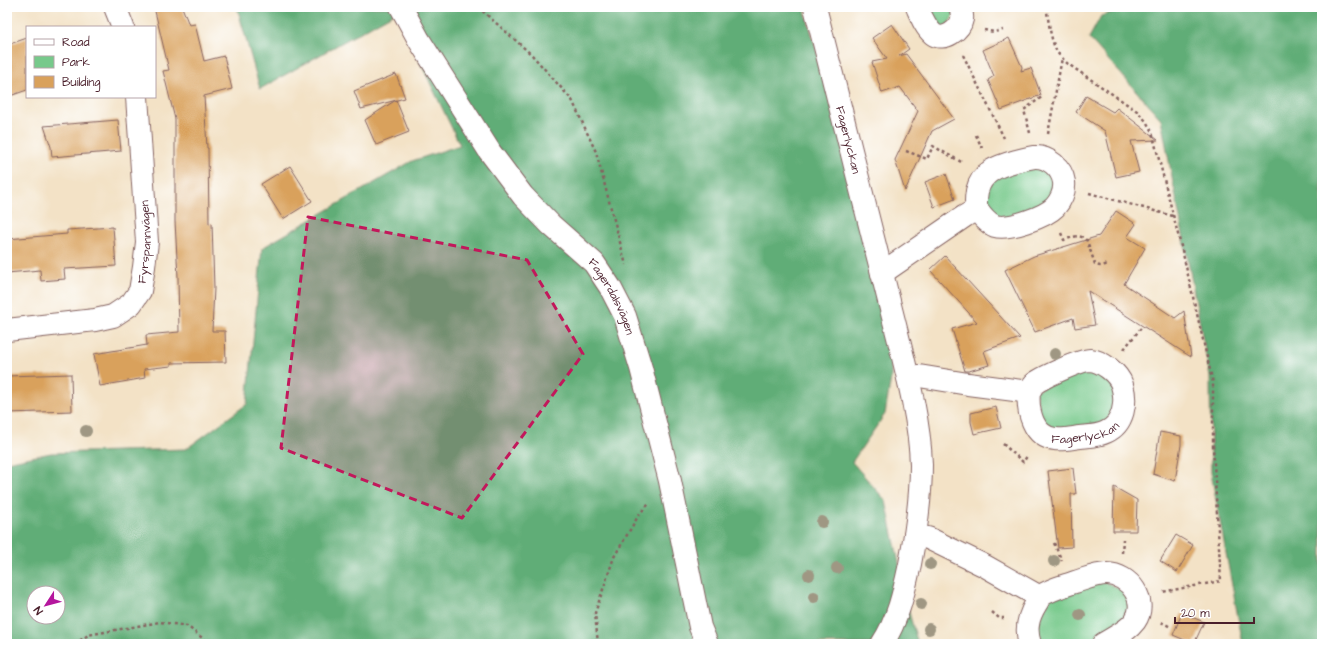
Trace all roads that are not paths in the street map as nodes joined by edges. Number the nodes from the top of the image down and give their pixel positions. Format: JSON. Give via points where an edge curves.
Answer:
{"nodes":[{"id":1,"x":115,"y":7,"type":"edge"},
{"id":2,"x":401,"y":7,"type":"edge"},
{"id":3,"x":816,"y":7,"type":"edge"},
{"id":4,"x":917,"y":7,"type":"edge"},
{"id":5,"x":960,"y":7,"type":"edge"},
{"id":6,"x":123,"y":26,"type":"edge"},
{"id":7,"x":137,"y":98,"type":"edge"},
{"id":8,"x":977,"y":209,"type":"junction"},
{"id":9,"x":882,"y":273,"type":"junction"},
{"id":10,"x":7,"y":330,"type":"edge"},
{"id":11,"x":908,"y":378,"type":"junction"},
{"id":12,"x":1029,"y":392,"type":"junction"},
{"id":13,"x":916,"y":536,"type":"junction"},
{"id":14,"x":1040,"y":597,"type":"junction"},
{"id":15,"x":707,"y":644,"type":"edge"},
{"id":16,"x":882,"y":644,"type":"edge"},
{"id":17,"x":1030,"y":644,"type":"edge"},
{"id":18,"x":1103,"y":644,"type":"edge"}],
"edges":[{"from":1,"to":6,"type":"street"},
{"from":2,"to":15,"type":"street","name":"Fagerdalsvägen","via":[[486,145],[523,196],[594,263],[625,316],[670,481],[700,627]]},
{"from":3,"to":9,"type":"street","name":"Fagerlyckan"},
{"from":4,"to":5,"type":"street","via":[[924,22],[934,34],[941,37],[952,33],[961,22]]},
{"from":7,"to":10,"type":"street","name":"Fyrspannvägen","via":[[147,242],[140,291],[131,304],[113,316]]},
{"from":8,"to":8,"type":"street","via":[[977,192],[981,180],[1000,166],[1040,158],[1059,168],[1063,177],[1064,186],[1060,200],[1052,210],[1030,220],[1007,226],[995,226],[982,217]]},
{"from":8,"to":9,"type":"street"},
{"from":9,"to":11,"type":"street","name":"Fagerlyckan"},
{"from":11,"to":12,"type":"street","via":[[919,376]]},
{"from":11,"to":13,"type":"street","name":"Fagerlyckan","via":[[918,431],[921,465]]},
{"from":12,"to":12,"type":"street","name":"Fagerlyckan","via":[[1029,409],[1033,423],[1041,433],[1054,439],[1106,433],[1123,415],[1122,384],[1106,366],[1091,360],[1043,378]]},
{"from":13,"to":14,"type":"street","via":[[928,538],[985,566]]},
{"from":13,"to":16,"type":"street","name":"Fagerlyckan","via":[[905,591],[891,630]]},
{"from":14,"to":17,"type":"street","via":[[1028,624]]},
{"from":14,"to":18,"type":"street","via":[[1049,591],[1107,574],[1125,579],[1132,585],[1140,603],[1136,620],[1126,631]]}]}
